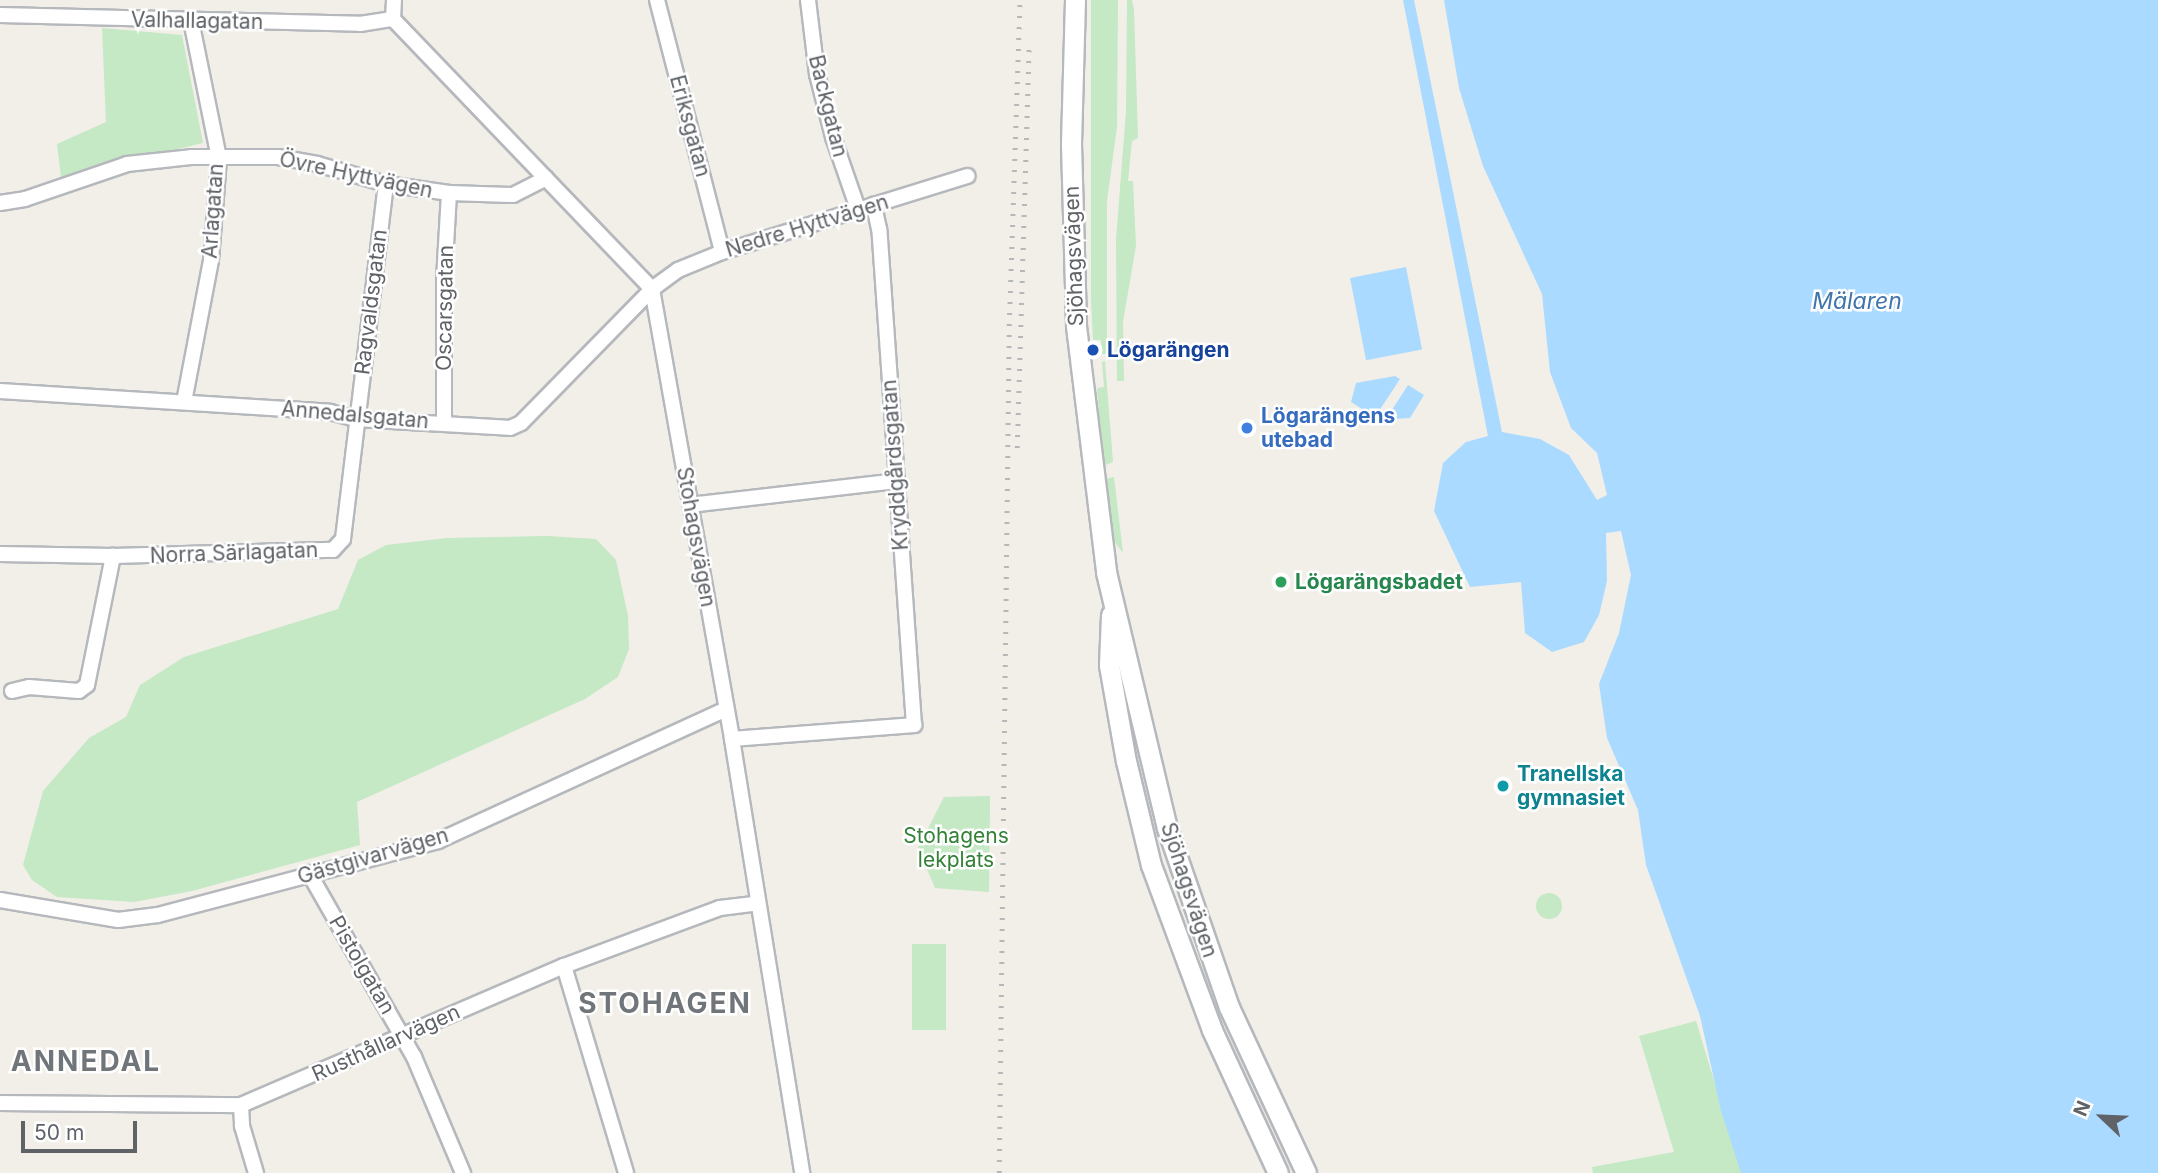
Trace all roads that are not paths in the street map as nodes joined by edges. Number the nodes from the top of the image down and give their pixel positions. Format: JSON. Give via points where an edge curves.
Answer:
{"nodes":[{"id":1,"x":394,"y":0,"type":"edge"},
{"id":2,"x":657,"y":0,"type":"edge"},
{"id":3,"x":808,"y":0,"type":"edge"},
{"id":4,"x":1075,"y":0,"type":"edge"},
{"id":5,"x":0,"y":15,"type":"edge"},
{"id":6,"x":393,"y":19,"type":"junction"},
{"id":7,"x":191,"y":20,"type":"junction"},
{"id":8,"x":219,"y":158,"type":"junction"},
{"id":9,"x":967,"y":176,"type":"dead end"},
{"id":10,"x":546,"y":178,"type":"junction"},
{"id":11,"x":386,"y":184,"type":"junction"},
{"id":12,"x":449,"y":193,"type":"junction"},
{"id":13,"x":0,"y":203,"type":"edge"},
{"id":14,"x":874,"y":205,"type":"junction"},
{"id":15,"x":858,"y":209,"type":"junction"},
{"id":16,"x":722,"y":252,"type":"junction"},
{"id":17,"x":652,"y":289,"type":"junction"},
{"id":18,"x":0,"y":391,"type":"edge"},
{"id":19,"x":184,"y":402,"type":"junction"},
{"id":20,"x":356,"y":419,"type":"junction"},
{"id":21,"x":444,"y":422,"type":"junction"},
{"id":22,"x":895,"y":481,"type":"junction"},
{"id":23,"x":690,"y":505,"type":"junction"},
{"id":24,"x":0,"y":554,"type":"edge"},
{"id":25,"x":113,"y":556,"type":"junction"},
{"id":26,"x":1111,"y":593,"type":"junction"},
{"id":27,"x":12,"y":691,"type":"dead end"},
{"id":28,"x":726,"y":709,"type":"junction"},
{"id":29,"x":732,"y":739,"type":"junction"},
{"id":30,"x":309,"y":873,"type":"junction"},
{"id":31,"x":0,"y":900,"type":"edge"},
{"id":32,"x":758,"y":903,"type":"junction"},
{"id":33,"x":1170,"y":918,"type":"junction"},
{"id":34,"x":564,"y":966,"type":"junction"},
{"id":35,"x":1214,"y":966,"type":"junction"},
{"id":36,"x":403,"y":1036,"type":"junction"},
{"id":37,"x":0,"y":1103,"type":"edge"},
{"id":38,"x":241,"y":1105,"type":"junction"},
{"id":39,"x":1256,"y":1125,"type":"junction"},
{"id":40,"x":256,"y":1173,"type":"edge"},
{"id":41,"x":463,"y":1173,"type":"edge"},
{"id":42,"x":626,"y":1173,"type":"edge"},
{"id":43,"x":802,"y":1173,"type":"edge"},
{"id":44,"x":1278,"y":1173,"type":"edge"},
{"id":45,"x":1306,"y":1173,"type":"edge"}],
"edges":[{"from":1,"to":6,"type":"street"},
{"from":2,"to":16,"type":"street","name":"Eriksgatan"},
{"from":3,"to":15,"type":"street","name":"Backgatan","via":[[817,74],[832,137]]},
{"from":4,"to":26,"type":"main road","name":"Sjöhagsvägen","via":[[1071,144],[1076,326]]},
{"from":5,"to":7,"type":"street","name":"Valhallagatan"},
{"from":6,"to":7,"type":"street","name":"Valhallagatan","via":[[360,24]]},
{"from":6,"to":10,"type":"street"},
{"from":7,"to":8,"type":"street","name":"Arlagatan"},
{"from":8,"to":11,"type":"street","name":"Övre Hyttvägen","via":[[317,163]]},
{"from":8,"to":13,"type":"street","name":"Övre Hyttvägen","via":[[127,164],[25,199]]},
{"from":8,"to":19,"type":"street","name":"Arlagatan","via":[[211,260]]},
{"from":9,"to":14,"type":"street","name":"Nedre Hyttvägen"},
{"from":10,"to":12,"type":"street","name":"Övre Hyttvägen","via":[[513,195]]},
{"from":10,"to":17,"type":"street"},
{"from":11,"to":12,"type":"street","name":"Övre Hyttvägen"},
{"from":11,"to":20,"type":"street","name":"Ragvaldsgatan"},
{"from":12,"to":21,"type":"street","name":"Oscarsgatan"},
{"from":14,"to":15,"type":"street","name":"Nedre Hyttvägen"},
{"from":14,"to":22,"type":"street","name":"Kryddgårdsgatan"},
{"from":15,"to":16,"type":"street","name":"Nedre Hyttvägen"},
{"from":16,"to":17,"type":"street","name":"Nedre Hyttvägen","via":[[678,270]]},
{"from":17,"to":21,"type":"street","name":"Annedalsgatan","via":[[521,422],[499,428]]},
{"from":17,"to":23,"type":"street","name":"Stohagsvägen"},
{"from":18,"to":19,"type":"street","name":"Annedalsgatan"},
{"from":19,"to":20,"type":"street","name":"Annedalsgatan","via":[[330,412]]},
{"from":20,"to":21,"type":"street","name":"Annedalsgatan"},
{"from":20,"to":25,"type":"street","name":"Norra Särlagatan","via":[[343,539],[332,550]]},
{"from":22,"to":23,"type":"street"},
{"from":22,"to":29,"type":"street","name":"Kryddgårdsgatan","via":[[914,725]]},
{"from":23,"to":28,"type":"street","name":"Stohagsvägen"},
{"from":24,"to":25,"type":"street","name":"Norra Särlagatan"},
{"from":25,"to":27,"type":"street","via":[[87,685],[79,691],[29,687]]},
{"from":26,"to":33,"type":"main road","name":"Sjöhagsvägen","via":[[1110,665],[1126,761],[1151,865]]},
{"from":26,"to":35,"type":"main road","name":"Sjöhagsvägen","via":[[1167,828]]},
{"from":28,"to":29,"type":"street","name":"Stohagsvägen"},
{"from":28,"to":30,"type":"street","name":"Gästgivarvägen","via":[[438,841]]},
{"from":29,"to":32,"type":"street","name":"Stohagsvägen"},
{"from":30,"to":31,"type":"street","name":"Gästgivarvägen","via":[[158,915],[118,920]]},
{"from":30,"to":36,"type":"street","name":"Pistolgatan"},
{"from":32,"to":34,"type":"street","name":"Rusthållarvägen","via":[[720,908]]},
{"from":32,"to":43,"type":"street","name":"Stohagsvägen"},
{"from":33,"to":35,"type":"main road","via":[[1198,955]]},
{"from":33,"to":39,"type":"main road","name":"Sjöhagsvägen","via":[[1212,1030]]},
{"from":34,"to":36,"type":"street","name":"Rusthållarvägen"},
{"from":34,"to":42,"type":"street"},
{"from":35,"to":39,"type":"main road","via":[[1213,989],[1246,1072]]},
{"from":35,"to":45,"type":"main road","name":"Sjöhagsvägen"},
{"from":36,"to":38,"type":"street","name":"Rusthållarvägen"},
{"from":36,"to":41,"type":"street","name":"Pistolgatan"},
{"from":37,"to":38,"type":"street","name":"Rusthållarvägen"},
{"from":38,"to":40,"type":"street","via":[[242,1126]]},
{"from":39,"to":44,"type":"main road","name":"Sjöhagsvägen"}]}
